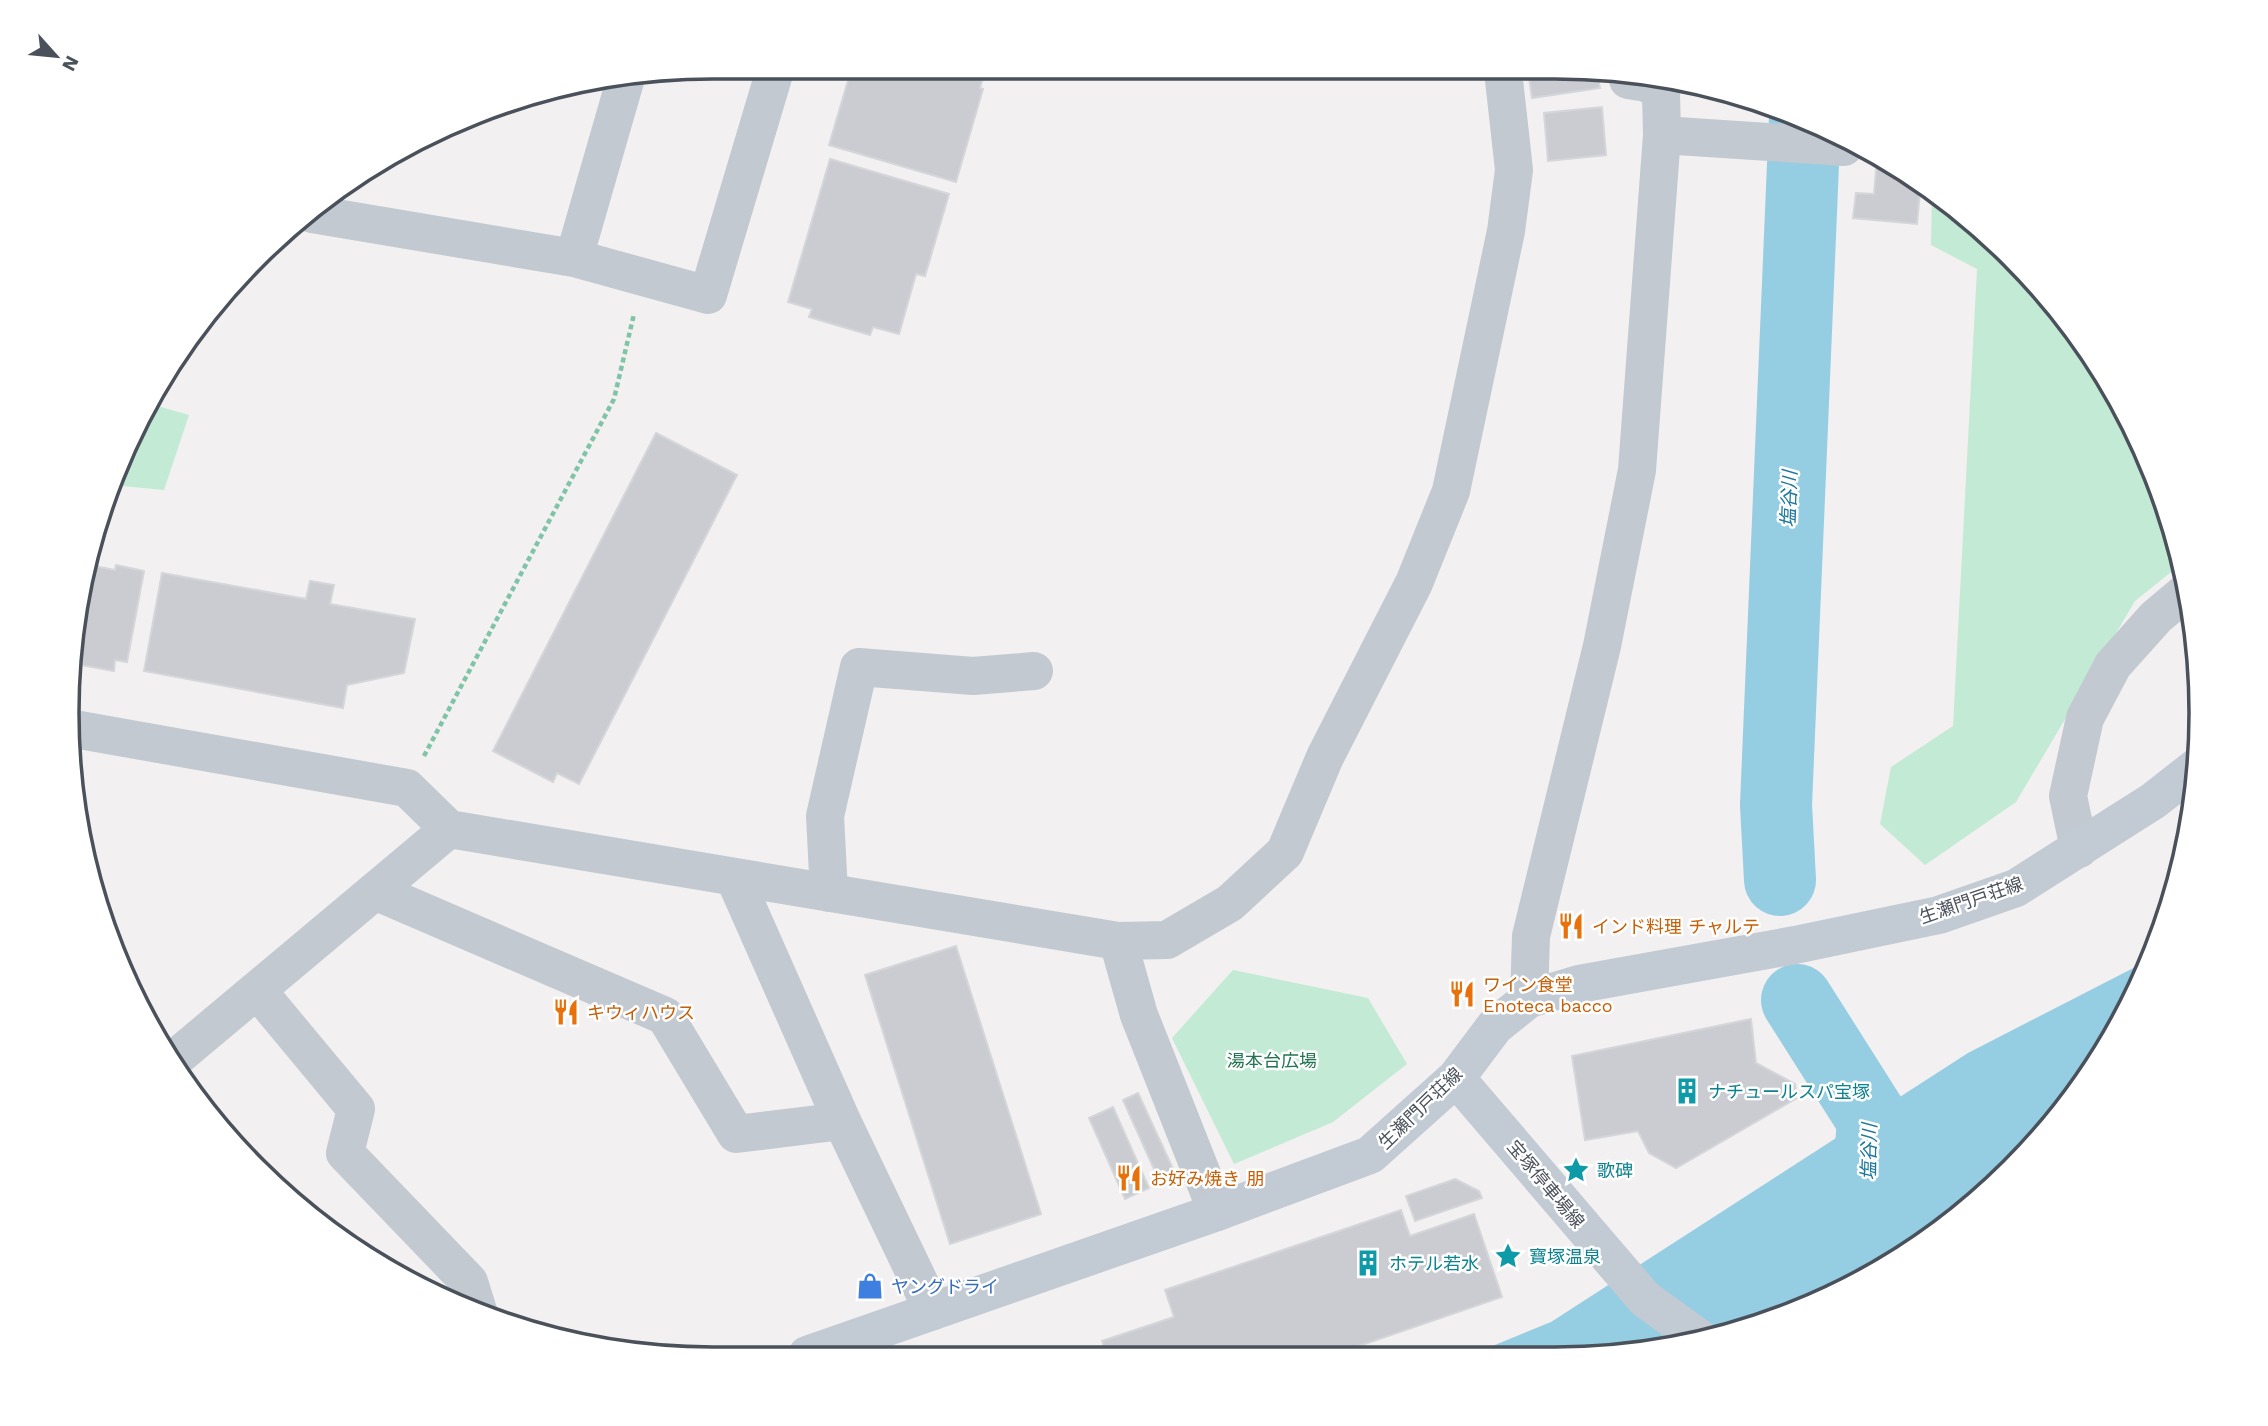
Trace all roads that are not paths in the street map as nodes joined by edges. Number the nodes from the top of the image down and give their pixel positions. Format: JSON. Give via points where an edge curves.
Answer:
{"nodes":[{"id":1,"x":772,"y":79,"type":"edge"},
{"id":2,"x":1504,"y":79,"type":"edge"},
{"id":3,"x":624,"y":85,"type":"edge"},
{"id":4,"x":1652,"y":86,"type":"edge"},
{"id":5,"x":1662,"y":135,"type":"junction"},
{"id":6,"x":1844,"y":148,"type":"dead end"},
{"id":7,"x":320,"y":215,"type":"edge"},
{"id":8,"x":574,"y":258,"type":"junction"},
{"id":9,"x":2179,"y":598,"type":"edge"},
{"id":10,"x":1034,"y":671,"type":"dead end"},
{"id":11,"x":79,"y":730,"type":"edge"},
{"id":12,"x":2186,"y":775,"type":"edge"},
{"id":13,"x":449,"y":829,"type":"junction"},
{"id":14,"x":2079,"y":849,"type":"junction"},
{"id":15,"x":734,"y":877,"type":"junction"},
{"id":16,"x":375,"y":891,"type":"junction"},
{"id":17,"x":830,"y":893,"type":"junction"},
{"id":18,"x":1118,"y":941,"type":"junction"},
{"id":19,"x":257,"y":990,"type":"junction"},
{"id":20,"x":1529,"y":999,"type":"junction"},
{"id":21,"x":180,"y":1055,"type":"edge"},
{"id":22,"x":1456,"y":1077,"type":"junction"},
{"id":23,"x":842,"y":1121,"type":"junction"},
{"id":24,"x":1217,"y":1212,"type":"junction"},
{"id":25,"x":475,"y":1301,"type":"edge"},
{"id":26,"x":933,"y":1311,"type":"junction"},
{"id":27,"x":1691,"y":1332,"type":"edge"},
{"id":28,"x":830,"y":1347,"type":"edge"}],
"edges":[{"from":1,"to":8,"type":"street","via":[[708,295]]},
{"from":2,"to":18,"type":"street","via":[[1514,170],[1506,231],[1451,492],[1414,583],[1325,757],[1284,852],[1230,903],[1167,940]]},
{"from":3,"to":8,"type":"street"},
{"from":4,"to":5,"type":"street","via":[[1661,92]]},
{"from":5,"to":6,"type":"street"},
{"from":5,"to":20,"type":"street","via":[[1637,470],[1602,646],[1531,936]]},
{"from":7,"to":8,"type":"street"},
{"from":9,"to":14,"type":"street","via":[[2113,665],[2085,718],[2068,796]]},
{"from":10,"to":17,"type":"street","via":[[973,676],[859,667],[825,816]]},
{"from":11,"to":13,"type":"street","via":[[407,788]]},
{"from":12,"to":14,"type":"main road","name":"生瀬門戸荘線"},
{"from":13,"to":15,"type":"street"},
{"from":13,"to":16,"type":"street"},
{"from":14,"to":20,"type":"main road","name":"生瀬門戸荘線","via":[[2016,888],[1939,915],[1579,984]]},
{"from":15,"to":17,"type":"street"},
{"from":15,"to":23,"type":"street"},
{"from":16,"to":19,"type":"street"},
{"from":16,"to":23,"type":"street","via":[[665,1016],[736,1134]]},
{"from":17,"to":18,"type":"street"},
{"from":18,"to":24,"type":"street","via":[[1139,1015]]},
{"from":19,"to":21,"type":"street"},
{"from":19,"to":25,"type":"street","via":[[356,1109],[345,1153],[469,1282]]},
{"from":20,"to":22,"type":"main road","name":"生瀬門戸荘線","via":[[1495,1026]]},
{"from":22,"to":24,"type":"main road","name":"生瀬門戸荘線","via":[[1370,1155]]},
{"from":22,"to":27,"type":"main road","name":"宝塚停車場線","via":[[1645,1299]]},
{"from":23,"to":26,"type":"street"},
{"from":24,"to":26,"type":"main road","name":"生瀬門戸荘線"},
{"from":26,"to":28,"type":"main road","name":"生瀬門戸荘線"}]}
